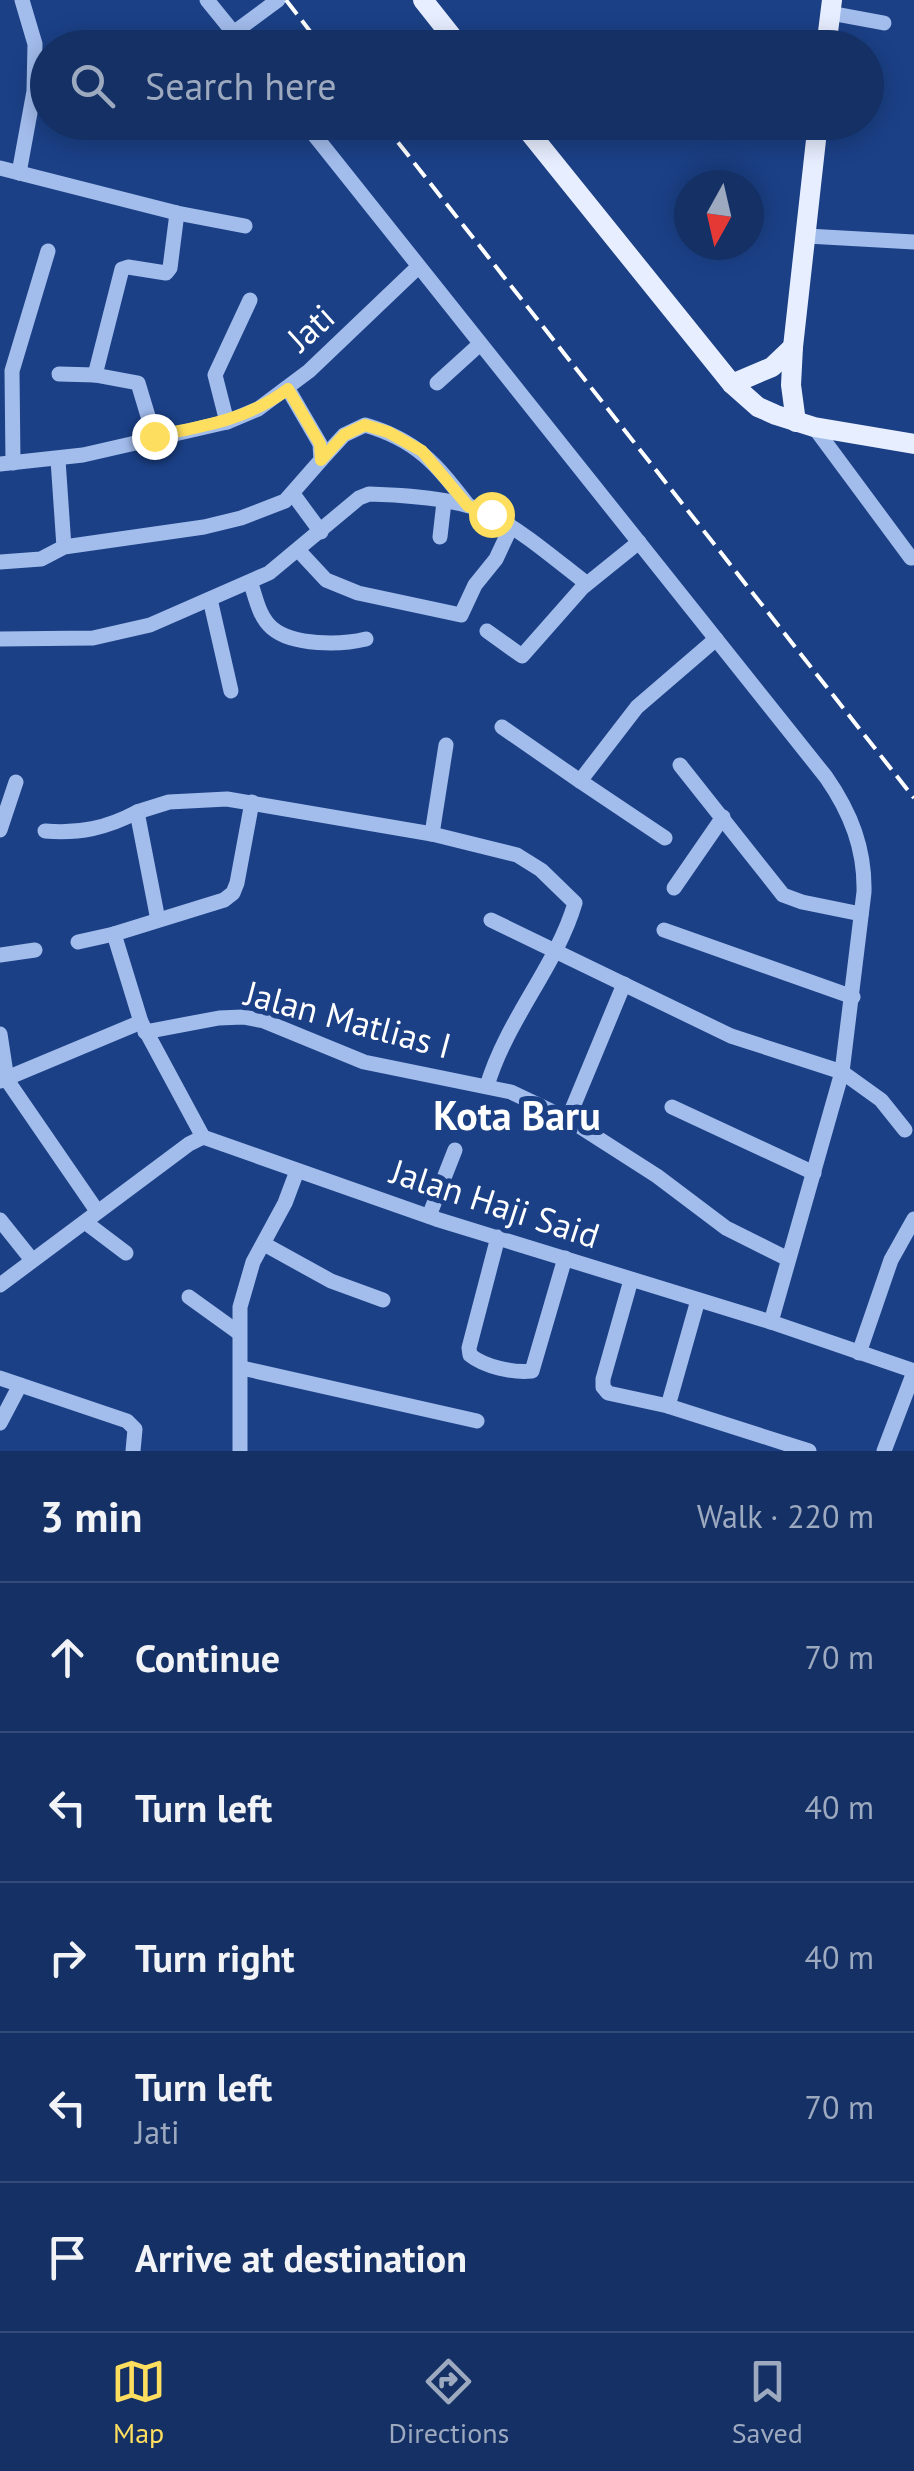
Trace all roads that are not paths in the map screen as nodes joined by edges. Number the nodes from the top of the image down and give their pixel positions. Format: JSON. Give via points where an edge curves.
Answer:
{"nodes":[{"id":1,"x":22,"y":0,"type":"edge"},
{"id":2,"x":208,"y":0,"type":"edge"},
{"id":3,"x":278,"y":0,"type":"edge"},
{"id":4,"x":423,"y":0,"type":"edge"},
{"id":5,"x":831,"y":6,"type":"edge"},
{"id":6,"x":884,"y":23,"type":"dead end"},
{"id":7,"x":31,"y":30,"type":"edge"},
{"id":8,"x":232,"y":30,"type":"edge"},
{"id":9,"x":237,"y":30,"type":"edge"},
{"id":10,"x":446,"y":30,"type":"edge"},
{"id":11,"x":30,"y":133,"type":"edge"},
{"id":12,"x":318,"y":140,"type":"edge"},
{"id":13,"x":535,"y":140,"type":"edge"},
{"id":14,"x":816,"y":140,"type":"edge"},
{"id":15,"x":0,"y":168,"type":"edge"},
{"id":16,"x":19,"y":173,"type":"junction"},
{"id":17,"x":177,"y":214,"type":"junction"},
{"id":18,"x":245,"y":226,"type":"dead end"},
{"id":19,"x":807,"y":236,"type":"junction"},
{"id":20,"x":914,"y":242,"type":"edge"},
{"id":21,"x":48,"y":251,"type":"dead end"},
{"id":22,"x":418,"y":267,"type":"junction"},
{"id":23,"x":250,"y":300,"type":"dead end"},
{"id":24,"x":480,"y":344,"type":"junction"},
{"id":25,"x":792,"y":347,"type":"junction"},
{"id":26,"x":6,"y":371,"type":"edge"},
{"id":27,"x":58,"y":374,"type":"dead end"},
{"id":28,"x":95,"y":375,"type":"junction"},
{"id":29,"x":437,"y":382,"type":"dead end"},
{"id":30,"x":732,"y":384,"type":"junction"},
{"id":31,"x":288,"y":389,"type":"junction"},
{"id":32,"x":228,"y":422,"type":"junction"},
{"id":33,"x":805,"y":424,"type":"junction"},
{"id":34,"x":154,"y":436,"type":"junction"},
{"id":35,"x":914,"y":444,"type":"edge"},
{"id":36,"x":58,"y":460,"type":"junction"},
{"id":37,"x":321,"y":460,"type":"junction"},
{"id":38,"x":6,"y":463,"type":"edge"},
{"id":39,"x":293,"y":494,"type":"junction"},
{"id":40,"x":444,"y":502,"type":"junction"},
{"id":41,"x":468,"y":506,"type":"junction"},
{"id":42,"x":511,"y":527,"type":"junction"},
{"id":43,"x":321,"y":532,"type":"junction"},
{"id":44,"x":440,"y":538,"type":"dead end"},
{"id":45,"x":639,"y":542,"type":"junction"},
{"id":46,"x":64,"y":547,"type":"junction"},
{"id":47,"x":298,"y":551,"type":"junction"},
{"id":48,"x":911,"y":558,"type":"dead end"},
{"id":49,"x":0,"y":562,"type":"edge"},
{"id":50,"x":586,"y":583,"type":"junction"},
{"id":51,"x":250,"y":584,"type":"junction"},
{"id":52,"x":210,"y":599,"type":"junction"},
{"id":53,"x":487,"y":631,"type":"dead end"},
{"id":54,"x":0,"y":639,"type":"edge"},
{"id":55,"x":366,"y":639,"type":"dead end"},
{"id":56,"x":716,"y":639,"type":"junction"},
{"id":57,"x":231,"y":691,"type":"dead end"},
{"id":58,"x":502,"y":726,"type":"dead end"},
{"id":59,"x":446,"y":745,"type":"dead end"},
{"id":60,"x":680,"y":764,"type":"dead end"},
{"id":61,"x":580,"y":780,"type":"junction"},
{"id":62,"x":16,"y":782,"type":"dead end"},
{"id":63,"x":252,"y":802,"type":"junction"},
{"id":64,"x":136,"y":812,"type":"junction"},
{"id":65,"x":724,"y":818,"type":"junction"},
{"id":66,"x":0,"y":830,"type":"edge"},
{"id":67,"x":46,"y":831,"type":"dead end"},
{"id":68,"x":432,"y":834,"type":"junction"},
{"id":69,"x":665,"y":838,"type":"dead end"},
{"id":70,"x":674,"y":888,"type":"dead end"},
{"id":71,"x":861,"y":914,"type":"junction"},
{"id":72,"x":158,"y":920,"type":"junction"},
{"id":73,"x":491,"y":920,"type":"dead end"},
{"id":74,"x":664,"y":930,"type":"dead end"},
{"id":75,"x":114,"y":934,"type":"junction"},
{"id":76,"x":78,"y":942,"type":"dead end"},
{"id":77,"x":36,"y":950,"type":"dead end"},
{"id":78,"x":553,"y":950,"type":"junction"},
{"id":79,"x":0,"y":955,"type":"edge"},
{"id":80,"x":624,"y":984,"type":"junction"},
{"id":81,"x":853,"y":997,"type":"junction"},
{"id":82,"x":143,"y":1027,"type":"junction"},
{"id":83,"x":0,"y":1034,"type":"edge"},
{"id":84,"x":842,"y":1072,"type":"junction"},
{"id":85,"x":3,"y":1081,"type":"edge"},
{"id":86,"x":486,"y":1086,"type":"junction"},
{"id":87,"x":672,"y":1107,"type":"dead end"},
{"id":88,"x":568,"y":1119,"type":"junction"},
{"id":89,"x":906,"y":1130,"type":"dead end"},
{"id":90,"x":203,"y":1136,"type":"junction"},
{"id":91,"x":455,"y":1150,"type":"dead end"},
{"id":92,"x":297,"y":1170,"type":"junction"},
{"id":93,"x":814,"y":1172,"type":"junction"},
{"id":94,"x":91,"y":1216,"type":"junction"},
{"id":95,"x":429,"y":1216,"type":"junction"},
{"id":96,"x":914,"y":1218,"type":"edge"},
{"id":97,"x":0,"y":1220,"type":"edge"},
{"id":98,"x":498,"y":1237,"type":"junction"},
{"id":99,"x":264,"y":1244,"type":"junction"},
{"id":100,"x":126,"y":1253,"type":"dead end"},
{"id":101,"x":565,"y":1258,"type":"junction"},
{"id":102,"x":788,"y":1259,"type":"junction"},
{"id":103,"x":32,"y":1260,"type":"junction"},
{"id":104,"x":631,"y":1280,"type":"junction"},
{"id":105,"x":0,"y":1285,"type":"edge"},
{"id":106,"x":189,"y":1297,"type":"dead end"},
{"id":107,"x":383,"y":1300,"type":"dead end"},
{"id":108,"x":698,"y":1300,"type":"junction"},
{"id":109,"x":772,"y":1322,"type":"junction"},
{"id":110,"x":238,"y":1332,"type":"junction"},
{"id":111,"x":859,"y":1353,"type":"junction"},
{"id":112,"x":242,"y":1368,"type":"junction"},
{"id":113,"x":914,"y":1371,"type":"edge"},
{"id":114,"x":0,"y":1378,"type":"edge"},
{"id":115,"x":20,"y":1384,"type":"junction"},
{"id":116,"x":668,"y":1406,"type":"junction"},
{"id":117,"x":477,"y":1421,"type":"dead end"},
{"id":118,"x":0,"y":1423,"type":"edge"},
{"id":119,"x":133,"y":1451,"type":"edge"},
{"id":120,"x":240,"y":1451,"type":"edge"},
{"id":121,"x":808,"y":1451,"type":"edge"},
{"id":122,"x":884,"y":1451,"type":"edge"}],
"edges":[{"from":1,"to":7,"type":"street"},
{"from":2,"to":8,"type":"street"},
{"from":3,"to":9,"type":"street"},
{"from":4,"to":10,"type":"main road"},
{"from":5,"to":6,"type":"street"},
{"from":11,"to":16,"type":"street"},
{"from":12,"to":22,"type":"street"},
{"from":13,"to":30,"type":"main road"},
{"from":14,"to":19,"type":"main road"},
{"from":15,"to":16,"type":"street"},
{"from":16,"to":17,"type":"street"},
{"from":17,"to":18,"type":"street"},
{"from":17,"to":28,"type":"street","via":[[166,273],[122,269]]},
{"from":19,"to":20,"type":"street"},
{"from":19,"to":25,"type":"main road"},
{"from":21,"to":26,"type":"street"},
{"from":22,"to":24,"type":"street"},
{"from":22,"to":31,"type":"street","name":"Jati"},
{"from":23,"to":32,"type":"street","via":[[214,375]]},
{"from":24,"to":29,"type":"street"},
{"from":24,"to":45,"type":"street"},
{"from":25,"to":30,"type":"main road","via":[[759,375]]},
{"from":25,"to":33,"type":"main road","via":[[791,385]]},
{"from":26,"to":38,"type":"street"},
{"from":27,"to":28,"type":"street"},
{"from":28,"to":34,"type":"street","via":[[138,383]]},
{"from":30,"to":33,"type":"main road","via":[[758,407]]},
{"from":31,"to":32,"type":"street","name":"Jati"},
{"from":31,"to":37,"type":"street","via":[[320,444]]},
{"from":32,"to":34,"type":"street","name":"Jati"},
{"from":33,"to":35,"type":"main road"},
{"from":33,"to":48,"type":"street"},
{"from":34,"to":36,"type":"street","name":"Jati"},
{"from":36,"to":38,"type":"street","name":"Jati"},
{"from":36,"to":46,"type":"street"},
{"from":37,"to":39,"type":"street"},
{"from":37,"to":41,"type":"street","via":[[344,435],[365,425],[388,432],[422,451]]},
{"from":39,"to":43,"type":"street"},
{"from":39,"to":46,"type":"street","via":[[222,522]]},
{"from":40,"to":41,"type":"street"},
{"from":40,"to":43,"type":"street","via":[[369,494]]},
{"from":40,"to":44,"type":"street"},
{"from":41,"to":42,"type":"street"},
{"from":42,"to":47,"type":"street","via":[[461,614],[358,593],[326,580]]},
{"from":42,"to":50,"type":"street"},
{"from":43,"to":47,"type":"street"},
{"from":45,"to":50,"type":"street"},
{"from":45,"to":56,"type":"street"},
{"from":46,"to":49,"type":"street","via":[[42,559]]},
{"from":47,"to":51,"type":"street"},
{"from":50,"to":53,"type":"street","via":[[522,656]]},
{"from":51,"to":52,"type":"street"},
{"from":51,"to":55,"type":"street","via":[[273,630],[336,644]]},
{"from":52,"to":54,"type":"street","via":[[118,635]]},
{"from":52,"to":57,"type":"street"},
{"from":56,"to":61,"type":"street","via":[[633,711]]},
{"from":56,"to":71,"type":"street","via":[[846,808],[864,867]]},
{"from":58,"to":61,"type":"street"},
{"from":59,"to":68,"type":"street"},
{"from":60,"to":65,"type":"street"},
{"from":61,"to":69,"type":"street"},
{"from":62,"to":66,"type":"street"},
{"from":63,"to":64,"type":"street","via":[[196,799]]},
{"from":63,"to":68,"type":"street"},
{"from":63,"to":72,"type":"street","via":[[233,893]]},
{"from":64,"to":67,"type":"street","via":[[93,829]]},
{"from":64,"to":72,"type":"street"},
{"from":65,"to":70,"type":"street"},
{"from":65,"to":71,"type":"street","via":[[783,895]]},
{"from":68,"to":78,"type":"street","via":[[518,855],[575,902]]},
{"from":71,"to":81,"type":"street"},
{"from":72,"to":75,"type":"street"},
{"from":73,"to":78,"type":"street"},
{"from":74,"to":81,"type":"street"},
{"from":75,"to":76,"type":"street"},
{"from":75,"to":82,"type":"street"},
{"from":77,"to":79,"type":"street"},
{"from":78,"to":80,"type":"street"},
{"from":78,"to":86,"type":"street","via":[[504,1037]]},
{"from":80,"to":84,"type":"street","via":[[731,1036]]},
{"from":80,"to":88,"type":"street"},
{"from":81,"to":84,"type":"street"},
{"from":82,"to":85,"type":"street"},
{"from":82,"to":86,"type":"street","name":"Jalan Matlias I","via":[[244,1017],[364,1062]]},
{"from":82,"to":90,"type":"street"},
{"from":83,"to":85,"type":"street"},
{"from":84,"to":89,"type":"street","via":[[881,1100]]},
{"from":84,"to":93,"type":"street"},
{"from":85,"to":94,"type":"street"},
{"from":86,"to":88,"type":"street","name":"Jalan Matlias I"},
{"from":87,"to":93,"type":"street"},
{"from":88,"to":102,"type":"street","name":"Jalan Matlias I","via":[[726,1228]]},
{"from":90,"to":92,"type":"street","name":"Jalan Haji Said"},
{"from":90,"to":94,"type":"street"},
{"from":91,"to":95,"type":"street"},
{"from":92,"to":95,"type":"street","name":"Jalan Haji Said"},
{"from":92,"to":99,"type":"street"},
{"from":93,"to":102,"type":"street"},
{"from":94,"to":100,"type":"street"},
{"from":94,"to":103,"type":"street"},
{"from":95,"to":98,"type":"street","name":"Jalan Haji Said"},
{"from":96,"to":111,"type":"street","via":[[891,1260]]},
{"from":97,"to":103,"type":"street"},
{"from":98,"to":101,"type":"street","name":"Jalan Haji Said"},
{"from":98,"to":101,"type":"street","via":[[469,1348],[475,1360],[490,1365],[532,1371]]},
{"from":99,"to":107,"type":"street"},
{"from":99,"to":110,"type":"street","via":[[245,1285]]},
{"from":101,"to":104,"type":"street","name":"Jalan Haji Said"},
{"from":102,"to":109,"type":"street"},
{"from":103,"to":105,"type":"street"},
{"from":104,"to":108,"type":"street","name":"Jalan Haji Said"},
{"from":104,"to":116,"type":"street","via":[[603,1387]]},
{"from":106,"to":110,"type":"street"},
{"from":108,"to":109,"type":"street","name":"Jalan Haji Said"},
{"from":108,"to":116,"type":"street"},
{"from":109,"to":111,"type":"street","name":"Jalan Haji Said"},
{"from":110,"to":112,"type":"street"},
{"from":111,"to":113,"type":"street","name":"Jalan Haji Said"},
{"from":112,"to":117,"type":"street"},
{"from":112,"to":120,"type":"street"},
{"from":113,"to":122,"type":"street"},
{"from":114,"to":115,"type":"street"},
{"from":115,"to":118,"type":"street"},
{"from":115,"to":119,"type":"street","via":[[127,1421],[136,1429]]},
{"from":116,"to":121,"type":"street"}]}
